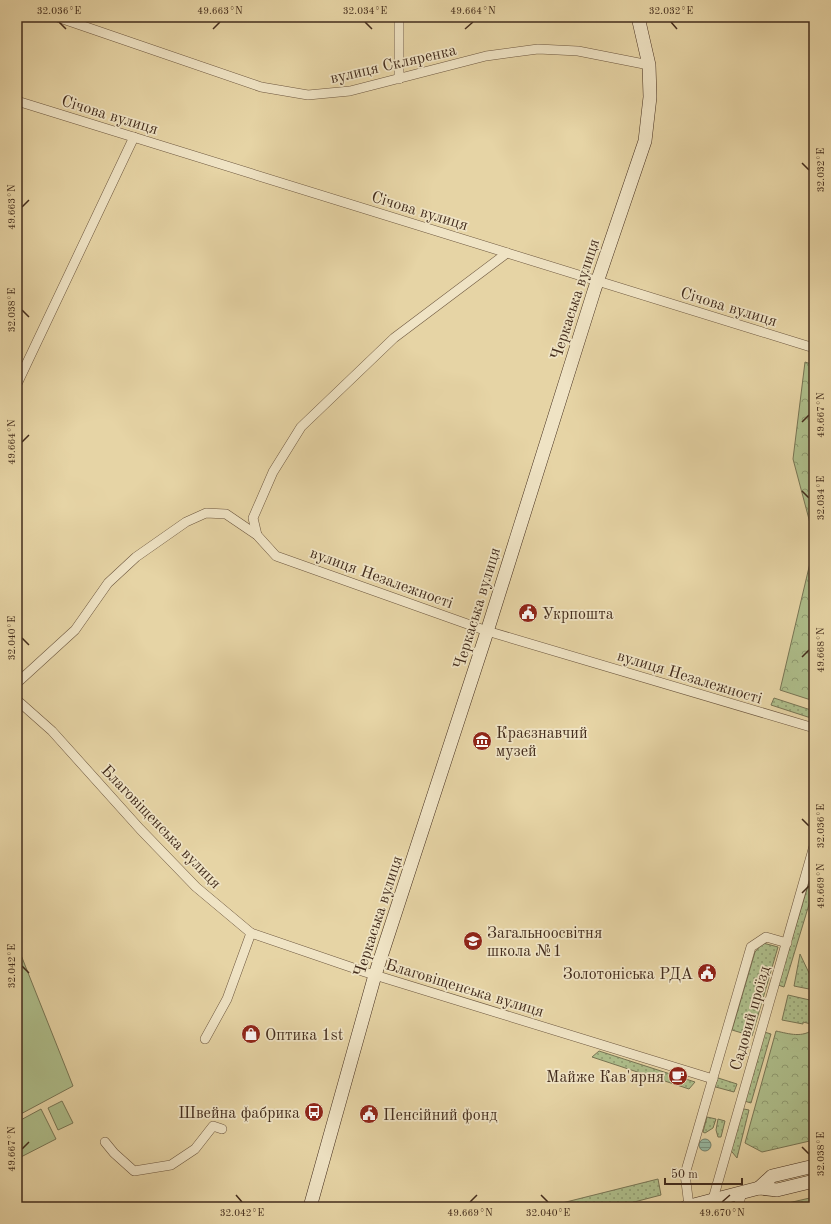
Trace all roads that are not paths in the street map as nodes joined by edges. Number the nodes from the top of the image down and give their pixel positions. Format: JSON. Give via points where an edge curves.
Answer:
{"nodes":[{"id":1,"x":58,"y":17,"type":"edge"},
{"id":2,"x":399,"y":17,"type":"edge"},
{"id":3,"x":638,"y":17,"type":"edge"},
{"id":4,"x":648,"y":65,"type":"junction"},
{"id":5,"x":399,"y":78,"type":"junction"},
{"id":6,"x":17,"y":101,"type":"edge"},
{"id":7,"x":134,"y":137,"type":"junction"},
{"id":8,"x":507,"y":253,"type":"junction"},
{"id":9,"x":598,"y":281,"type":"junction"},
{"id":10,"x":814,"y":348,"type":"edge"},
{"id":11,"x":17,"y":384,"type":"edge"},
{"id":12,"x":257,"y":536,"type":"junction"},
{"id":13,"x":487,"y":631,"type":"junction"},
{"id":14,"x":17,"y":683,"type":"edge"},
{"id":15,"x":17,"y":700,"type":"edge"},
{"id":16,"x":814,"y":728,"type":"edge"},
{"id":17,"x":814,"y":846,"type":"edge"},
{"id":18,"x":251,"y":933,"type":"junction"},
{"id":19,"x":787,"y":942,"type":"junction"},
{"id":20,"x":375,"y":975,"type":"junction"},
{"id":21,"x":205,"y":1039,"type":"dead end"},
{"id":22,"x":712,"y":1079,"type":"junction"},
{"id":23,"x":222,"y":1128,"type":"dead end"},
{"id":24,"x":105,"y":1142,"type":"dead end"},
{"id":25,"x":814,"y":1166,"type":"edge"},
{"id":26,"x":814,"y":1181,"type":"edge"},
{"id":27,"x":759,"y":1188,"type":"junction"},
{"id":28,"x":742,"y":1192,"type":"junction"},
{"id":29,"x":713,"y":1199,"type":"junction"},
{"id":30,"x":310,"y":1207,"type":"edge"},
{"id":31,"x":688,"y":1207,"type":"edge"},
{"id":32,"x":738,"y":1207,"type":"edge"}],
"edges":[{"from":1,"to":5,"type":"street","name":"вулиця Скляренка","via":[[260,87],[308,95],[350,91]]},
{"from":2,"to":5,"type":"street"},
{"from":3,"to":4,"type":"street","name":"Черкаська вулиця"},
{"from":4,"to":5,"type":"street","name":"вулиця Скляренка","via":[[578,51],[538,49],[486,56]]},
{"from":4,"to":9,"type":"street","name":"Черкаська вулиця","via":[[650,97],[645,141]]},
{"from":6,"to":7,"type":"street","name":"Січова вулиця"},
{"from":7,"to":8,"type":"street","name":"Січова вулиця"},
{"from":7,"to":11,"type":"street"},
{"from":8,"to":9,"type":"street","name":"Січова вулиця"},
{"from":8,"to":12,"type":"street","via":[[394,338],[301,427],[273,472],[253,518]]},
{"from":9,"to":10,"type":"street","name":"Січова вулиця"},
{"from":9,"to":13,"type":"street","name":"Черкаська вулиця"},
{"from":12,"to":13,"type":"street","name":"вулиця Незалежності","via":[[276,556]]},
{"from":12,"to":14,"type":"street","name":"вулиця Незалежності","via":[[226,514],[206,513],[186,522],[136,557],[108,583],[75,630]]},
{"from":13,"to":16,"type":"street","name":"вулиця Незалежності"},
{"from":13,"to":20,"type":"street","name":"Черкаська вулиця"},
{"from":15,"to":18,"type":"street","name":"Благовіщенська вулиця","via":[[52,731],[196,887]]},
{"from":17,"to":19,"type":"street","name":"Садовий проїзд"},
{"from":18,"to":20,"type":"street","name":"Благовіщенська вулиця"},
{"from":18,"to":21,"type":"street","via":[[227,999]]},
{"from":19,"to":22,"type":"street","via":[[766,937],[751,947]]},
{"from":19,"to":29,"type":"street","name":"Садовий проїзд"},
{"from":20,"to":22,"type":"street","name":"Благовіщенська вулиця"},
{"from":20,"to":30,"type":"street","name":"Черкаська вулиця"},
{"from":22,"to":31,"type":"street","via":[[685,1174]]},
{"from":23,"to":24,"type":"street","via":[[213,1126],[195,1150],[171,1165],[134,1171]]},
{"from":25,"to":27,"type":"street","via":[[772,1176]]},
{"from":26,"to":27,"type":"street","via":[[776,1190]]},
{"from":27,"to":28,"type":"street"},
{"from":28,"to":29,"type":"street"},
{"from":28,"to":32,"type":"street"},
{"from":29,"to":31,"type":"street"}]}
